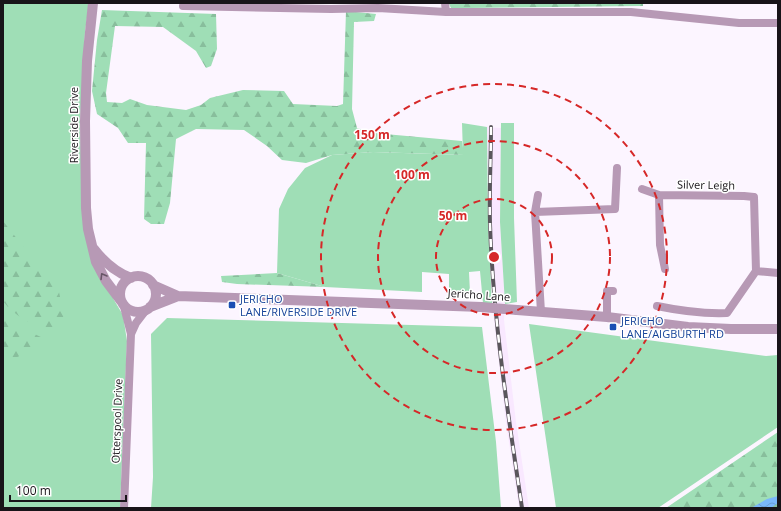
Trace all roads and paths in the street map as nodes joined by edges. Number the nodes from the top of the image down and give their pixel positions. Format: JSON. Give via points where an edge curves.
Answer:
{"nodes":[{"id":1,"x":93,"y":3,"type":"edge"},
{"id":2,"x":183,"y":6,"type":"dead end"},
{"id":3,"x":408,"y":6,"type":"edge"},
{"id":4,"x":446,"y":7,"type":"edge"},
{"id":5,"x":778,"y":23,"type":"edge"},
{"id":6,"x":616,"y":168,"type":"dead end"},
{"id":7,"x":642,"y":189,"type":"dead end"},
{"id":8,"x":538,"y":195,"type":"dead end"},
{"id":9,"x":659,"y":195,"type":"junction"},
{"id":10,"x":535,"y":212,"type":"junction"},
{"id":11,"x":93,"y":247,"type":"junction"},
{"id":12,"x":665,"y":269,"type":"dead end"},
{"id":13,"x":756,"y":271,"type":"junction"},
{"id":14,"x":778,"y":273,"type":"edge"},
{"id":15,"x":131,"y":278,"type":"junction"},
{"id":16,"x":153,"y":285,"type":"junction"},
{"id":17,"x":607,"y":291,"type":"dead end"},
{"id":18,"x":178,"y":296,"type":"junction"},
{"id":19,"x":122,"y":302,"type":"junction"},
{"id":20,"x":657,"y":306,"type":"dead end"},
{"id":21,"x":148,"y":308,"type":"junction"},
{"id":22,"x":541,"y":312,"type":"junction"},
{"id":23,"x":607,"y":317,"type":"junction"},
{"id":24,"x":778,"y":329,"type":"edge"},
{"id":25,"x":131,"y":334,"type":"junction"},
{"id":26,"x":124,"y":508,"type":"edge"}],
"edges":[{"from":1,"to":11,"type":"street","name":"Riverside Drive","via":[[87,61],[85,120],[86,208]]},
{"from":2,"to":3,"type":"street","via":[[323,9]]},
{"from":3,"to":4,"type":"street"},
{"from":4,"to":5,"type":"street","via":[[631,12],[739,23]]},
{"from":6,"to":10,"type":"street","via":[[615,209]]},
{"from":7,"to":9,"type":"street"},
{"from":8,"to":10,"type":"street"},
{"from":9,"to":12,"type":"street","via":[[660,245]]},
{"from":9,"to":13,"type":"street","name":"Silver Leigh","via":[[754,197]]},
{"from":10,"to":22,"type":"street"},
{"from":11,"to":15,"type":"street","name":"Riverside Drive","via":[[109,265]]},
{"from":19,"to":11,"type":"street","name":"Riverside Drive","one_way":true,"via":[[100,270]]},
{"from":13,"to":14,"type":"street"},
{"from":13,"to":20,"type":"street","via":[[727,313],[705,314]]},
{"from":15,"to":16,"type":"street","via":[[146,278]]},
{"from":15,"to":19,"type":"street","via":[[123,285],[120,295]]},
{"from":16,"to":18,"type":"street","name":"Jericho Lane"},
{"from":16,"to":21,"type":"street","via":[[155,296]]},
{"from":17,"to":23,"type":"street"},
{"from":18,"to":21,"type":"street","name":"Jericho Lane"},
{"from":18,"to":22,"type":"street","name":"Jericho Lane","bridge":true,"via":[[482,307]]},
{"from":19,"to":21,"type":"street","via":[[131,310],[141,311]]},
{"from":19,"to":25,"type":"street","name":"Otterspool Drive"},
{"from":21,"to":25,"type":"street","name":"Otterspool Drive","via":[[138,319]]},
{"from":22,"to":23,"type":"street","name":"Jericho Lane"},
{"from":23,"to":24,"type":"street","name":"Jericho Lane","via":[[688,328]]},
{"from":25,"to":26,"type":"street","name":"Otterspool Drive"}]}
